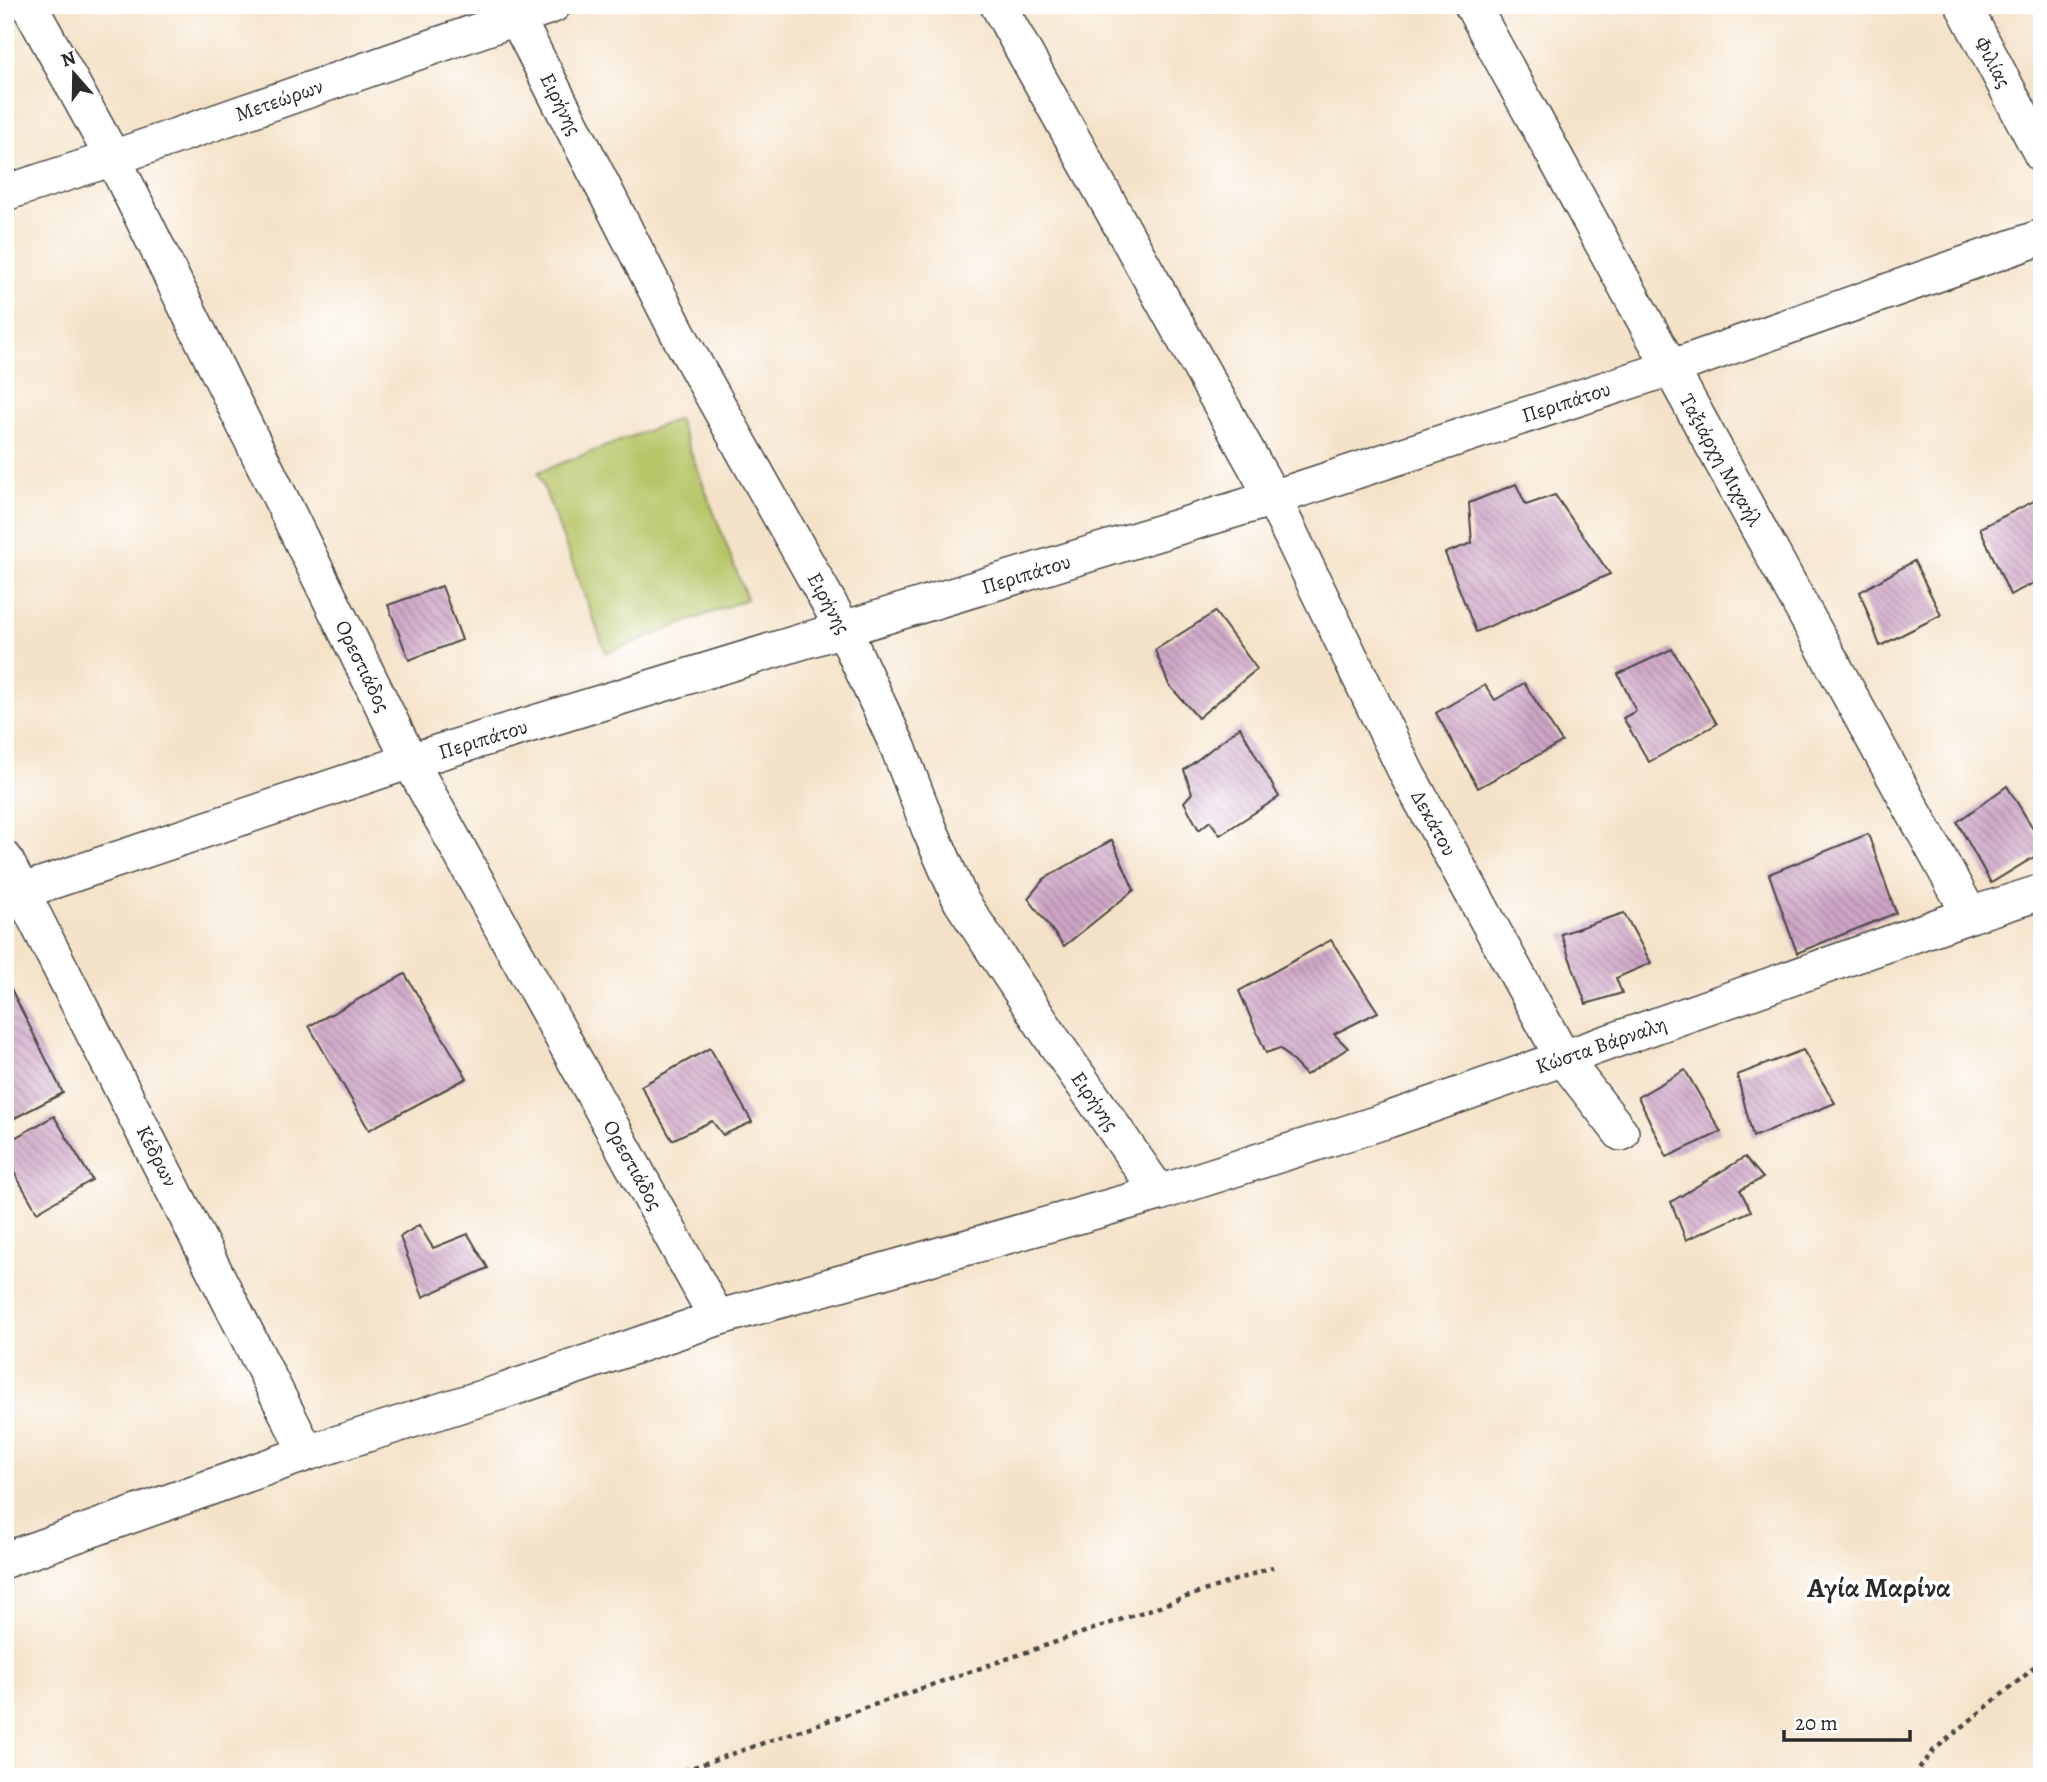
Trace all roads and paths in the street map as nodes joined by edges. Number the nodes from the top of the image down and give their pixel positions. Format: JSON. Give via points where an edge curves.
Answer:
{"nodes":[{"id":1,"x":29,"y":5,"type":"edge"},
{"id":2,"x":553,"y":5,"type":"edge"},
{"id":3,"x":998,"y":5,"type":"edge"},
{"id":4,"x":1472,"y":5,"type":"edge"},
{"id":5,"x":1963,"y":5,"type":"edge"},
{"id":6,"x":513,"y":11,"type":"edge"},
{"id":7,"x":2042,"y":155,"type":"edge"},
{"id":8,"x":113,"y":158,"type":"junction"},
{"id":9,"x":5,"y":193,"type":"edge"},
{"id":10,"x":2042,"y":237,"type":"edge"},
{"id":11,"x":1670,"y":368,"type":"junction"},
{"id":12,"x":1273,"y":498,"type":"junction"},
{"id":13,"x":845,"y":629,"type":"junction"},
{"id":14,"x":410,"y":761,"type":"junction"},
{"id":15,"x":5,"y":859,"type":"edge"},
{"id":16,"x":2042,"y":892,"type":"edge"},
{"id":17,"x":14,"y":895,"type":"edge"},
{"id":18,"x":1970,"y":915,"type":"junction"},
{"id":19,"x":1563,"y":1058,"type":"junction"},
{"id":20,"x":1621,"y":1133,"type":"dead end"},
{"id":21,"x":1159,"y":1193,"type":"junction"},
{"id":22,"x":717,"y":1318,"type":"junction"},
{"id":23,"x":307,"y":1453,"type":"junction"},
{"id":24,"x":5,"y":1560,"type":"edge"},
{"id":25,"x":1273,"y":1567,"type":"dead end"},
{"id":26,"x":2042,"y":1658,"type":"edge"},
{"id":27,"x":665,"y":1777,"type":"edge"},
{"id":28,"x":1913,"y":1777,"type":"edge"}],
"edges":[{"from":1,"to":8,"type":"street","name":"Ορεστιάδος"},
{"from":2,"to":6,"type":"street","name":"Μετεώρων"},
{"from":3,"to":12,"type":"street","name":"Δεκάτου"},
{"from":4,"to":11,"type":"street","name":"Ταξιάρχη Μιχαήλ"},
{"from":5,"to":7,"type":"street","name":"Φιλίας"},
{"from":6,"to":8,"type":"street","name":"Μετεώρων"},
{"from":6,"to":13,"type":"street","name":"Ειρήνης","via":[[682,341]]},
{"from":8,"to":9,"type":"street","name":"Μετεώρων"},
{"from":8,"to":14,"type":"street","name":"Ορεστιάδος"},
{"from":10,"to":11,"type":"street","name":"Περιπάτου"},
{"from":11,"to":12,"type":"street","name":"Περιπάτου"},
{"from":11,"to":18,"type":"street","name":"Ταξιάρχη Μιχαήλ"},
{"from":12,"to":13,"type":"street","name":"Περιπάτου"},
{"from":12,"to":19,"type":"street","name":"Δεκάτου","via":[[1406,774]]},
{"from":13,"to":14,"type":"street","name":"Περιπάτου"},
{"from":13,"to":21,"type":"street","name":"Ειρήνης","via":[[961,901]]},
{"from":14,"to":17,"type":"street","name":"Περιπάτου"},
{"from":14,"to":22,"type":"street","name":"Ορεστιάδος"},
{"from":15,"to":17,"type":"street","name":"Κέδρων"},
{"from":16,"to":18,"type":"street","name":"Κώστα Βάρναλη"},
{"from":17,"to":23,"type":"street","name":"Κέδρων"},
{"from":18,"to":19,"type":"street","name":"Κώστα Βάρναλη"},
{"from":19,"to":20,"type":"street","name":"Δεκάτου"},
{"from":19,"to":21,"type":"street","name":"Κώστα Βάρναλη","via":[[1388,1121]]},
{"from":21,"to":22,"type":"street","name":"Κώστα Βάρναλη"},
{"from":22,"to":23,"type":"street","name":"Κώστα Βάρναλη"},
{"from":23,"to":24,"type":"street","name":"Κώστα Βάρναλη"},
{"from":25,"to":27,"type":"path"},
{"from":26,"to":28,"type":"path","via":[[1934,1750]]}]}
